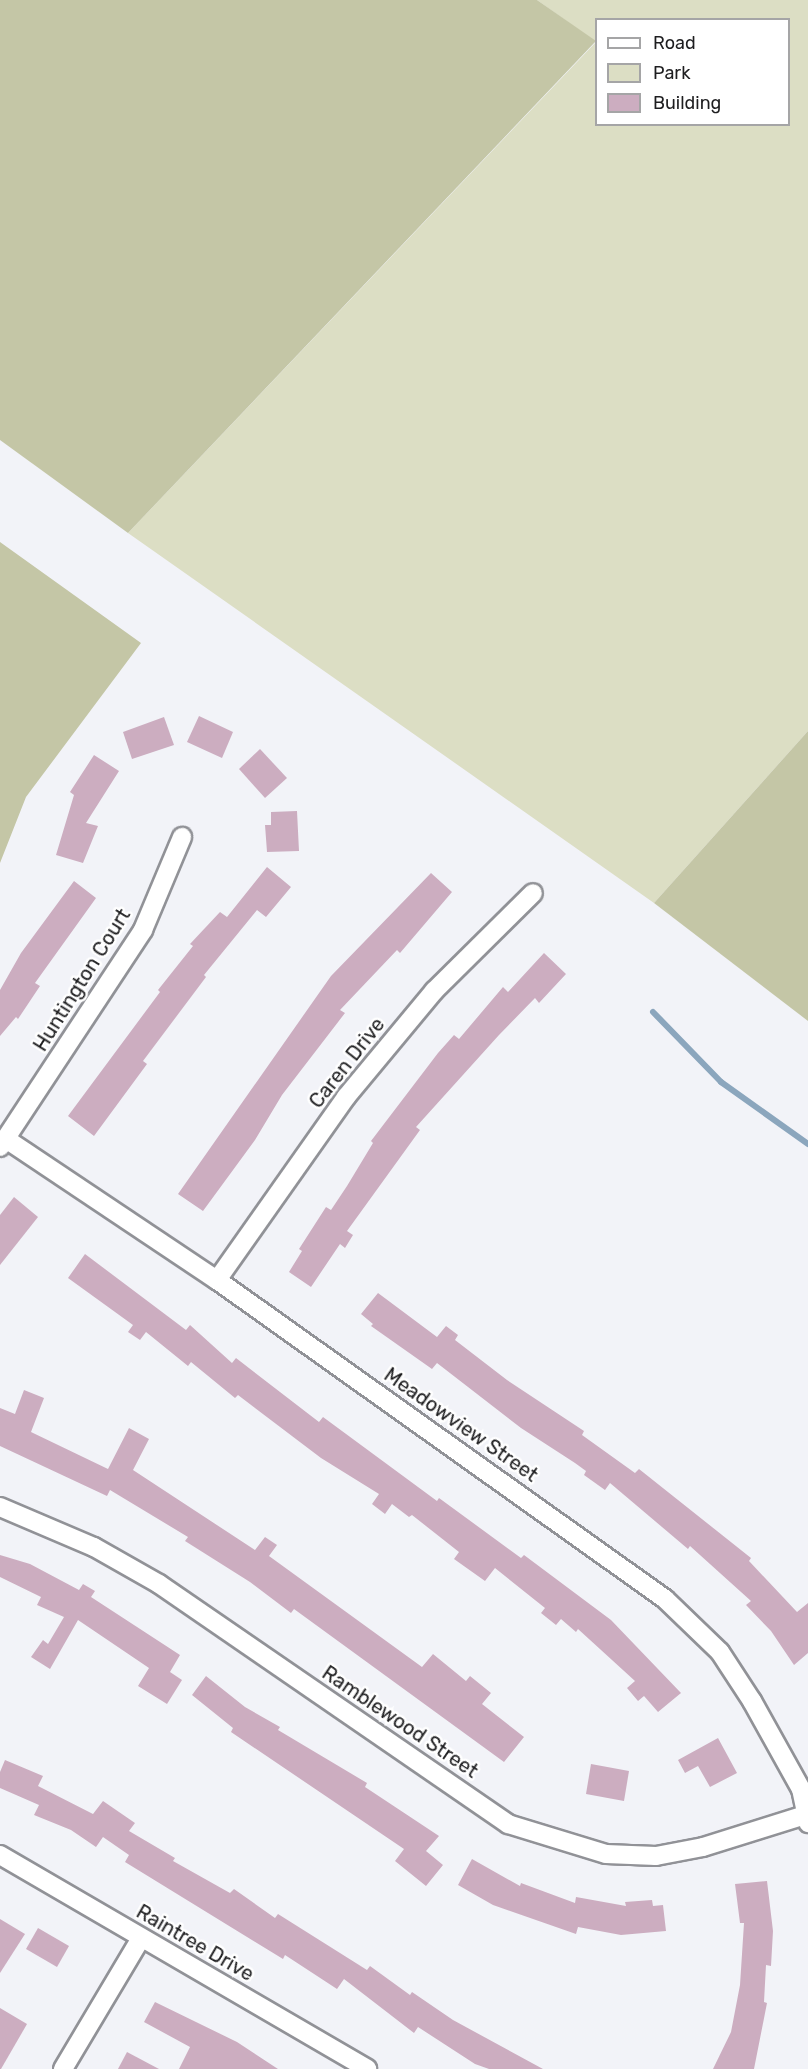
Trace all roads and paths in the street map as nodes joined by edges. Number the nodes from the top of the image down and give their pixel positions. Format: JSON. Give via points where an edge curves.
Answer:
{"nodes":[{"id":1,"x":182,"y":837,"type":"dead end"},
{"id":2,"x":533,"y":893,"type":"dead end"},
{"id":3,"x":3,"y":1143,"type":"edge"},
{"id":4,"x":216,"y":1280,"type":"junction"},
{"id":5,"x":0,"y":1507,"type":"edge"},
{"id":6,"x":807,"y":1817,"type":"edge"},
{"id":7,"x":0,"y":1855,"type":"edge"},
{"id":8,"x":141,"y":1938,"type":"junction"},
{"id":9,"x":63,"y":2069,"type":"edge"},
{"id":10,"x":367,"y":2069,"type":"edge"}],
"edges":[{"from":1,"to":3,"type":"street","name":"Huntington Court","via":[[143,930]]},
{"from":2,"to":4,"type":"street","name":"Caren Drive","via":[[434,991],[346,1097]]},
{"from":3,"to":4,"type":"street","name":"Meadowview Street"},
{"from":4,"to":6,"type":"street","name":"Meadowview Street","via":[[665,1599],[720,1652],[752,1701],[801,1789]]},
{"from":5,"to":6,"type":"street","name":"Ramblewood Street","via":[[94,1547],[159,1584],[508,1824],[606,1854],[656,1856]]},
{"from":7,"to":8,"type":"street","name":"Raintree Drive"},
{"from":8,"to":9,"type":"street"},
{"from":8,"to":10,"type":"street","name":"Raintree Drive"}]}
